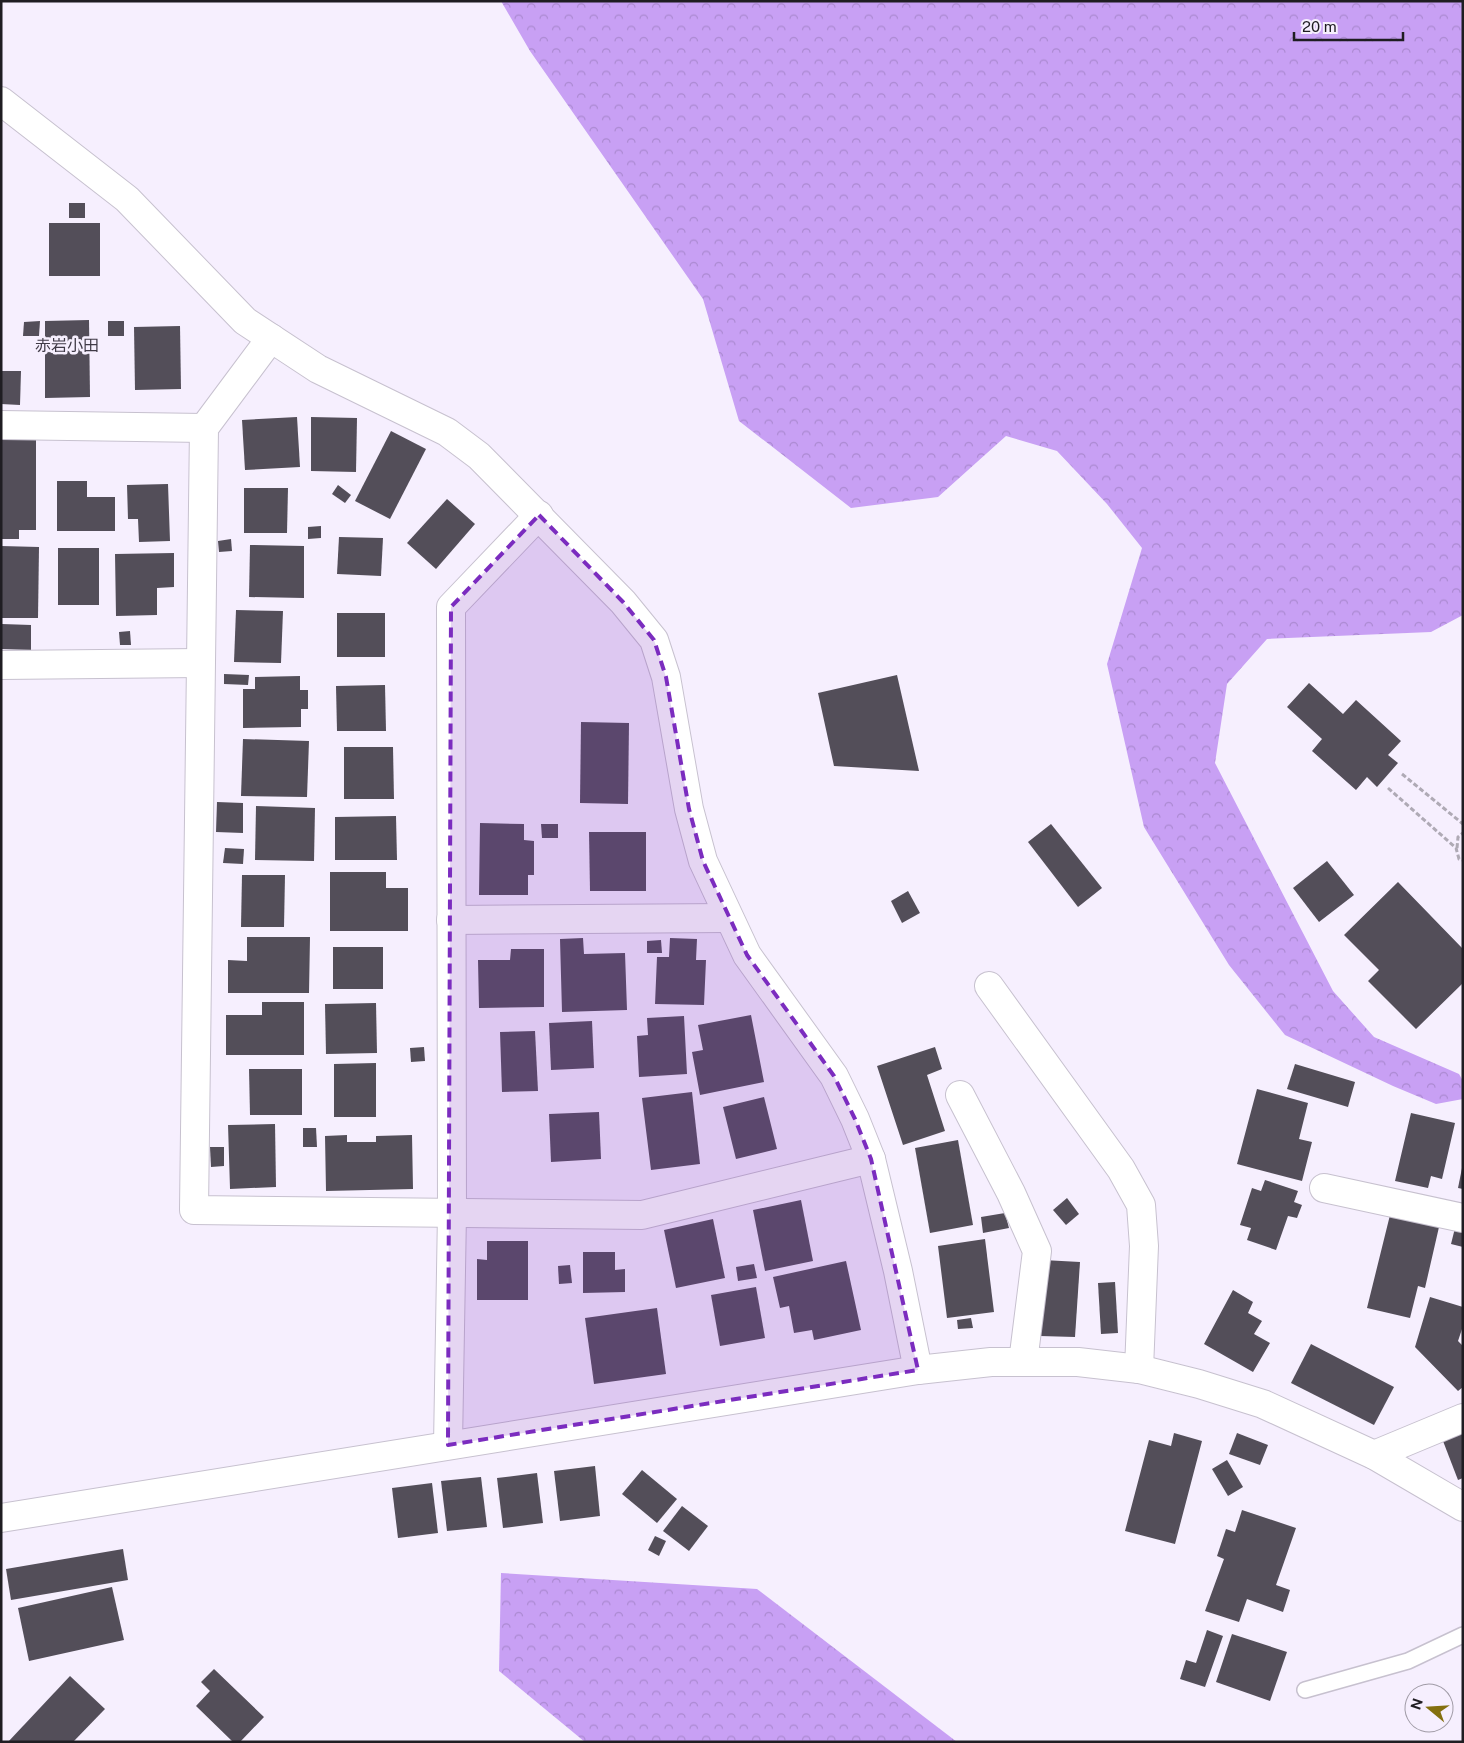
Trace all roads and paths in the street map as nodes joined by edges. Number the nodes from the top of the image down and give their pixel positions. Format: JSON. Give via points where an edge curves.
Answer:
{"nodes":[{"id":1,"x":1,"y":101,"type":"edge"},
{"id":2,"x":271,"y":338,"type":"junction"},
{"id":3,"x":1,"y":425,"type":"edge"},
{"id":4,"x":204,"y":428,"type":"junction"},
{"id":5,"x":539,"y":515,"type":"junction"},
{"id":6,"x":200,"y":662,"type":"junction"},
{"id":7,"x":1,"y":665,"type":"edge"},
{"id":8,"x":1402,"y":774,"type":"dead end"},
{"id":9,"x":1388,"y":788,"type":"dead end"},
{"id":10,"x":1463,"y":824,"type":"edge"},
{"id":11,"x":1463,"y":833,"type":"edge"},
{"id":12,"x":1456,"y":848,"type":"junction"},
{"id":13,"x":1463,"y":860,"type":"edge"},
{"id":14,"x":728,"y":918,"type":"junction"},
{"id":15,"x":452,"y":920,"type":"junction"},
{"id":16,"x":989,"y":986,"type":"dead end"},
{"id":17,"x":960,"y":1095,"type":"dead end"},
{"id":18,"x":871,"y":1159,"type":"junction"},
{"id":19,"x":1324,"y":1188,"type":"dead end"},
{"id":20,"x":452,"y":1212,"type":"junction"},
{"id":21,"x":1463,"y":1218,"type":"edge"},
{"id":22,"x":1023,"y":1362,"type":"junction"},
{"id":23,"x":1139,"y":1369,"type":"junction"},
{"id":24,"x":918,"y":1370,"type":"junction"},
{"id":25,"x":1463,"y":1418,"type":"edge"},
{"id":26,"x":448,"y":1446,"type":"junction"},
{"id":27,"x":1374,"y":1455,"type":"junction"},
{"id":28,"x":1463,"y":1507,"type":"edge"},
{"id":29,"x":1,"y":1518,"type":"edge"},
{"id":30,"x":1463,"y":1635,"type":"edge"},
{"id":31,"x":1305,"y":1690,"type":"dead end"}],
"edges":[{"from":1,"to":2,"type":"street","via":[[127,199],[245,321]]},
{"from":2,"to":4,"type":"street"},
{"from":2,"to":5,"type":"street","via":[[318,369],[447,432],[479,456]]},
{"from":3,"to":4,"type":"street"},
{"from":4,"to":6,"type":"street"},
{"from":5,"to":14,"type":"street","via":[[624,602],[654,640],[666,677],[689,809],[703,861]]},
{"from":5,"to":15,"type":"street","via":[[451,607]]},
{"from":6,"to":7,"type":"street"},
{"from":6,"to":20,"type":"street","via":[[194,1210]]},
{"from":8,"to":10,"type":"path"},
{"from":9,"to":12,"type":"path"},
{"from":11,"to":12,"type":"path","via":[[1458,837]]},
{"from":12,"to":13,"type":"path","via":[[1459,859]]},
{"from":14,"to":15,"type":"street"},
{"from":14,"to":18,"type":"street","via":[[747,956],[834,1076]]},
{"from":15,"to":20,"type":"street"},
{"from":16,"to":23,"type":"street","via":[[1121,1169],[1141,1205],[1144,1246]]},
{"from":17,"to":22,"type":"street","via":[[1037,1251]]},
{"from":18,"to":20,"type":"street","via":[[642,1215]]},
{"from":18,"to":24,"type":"street"},
{"from":19,"to":21,"type":"street"},
{"from":20,"to":26,"type":"street"},
{"from":22,"to":23,"type":"street","via":[[1078,1362]]},
{"from":22,"to":24,"type":"street"},
{"from":23,"to":27,"type":"street","via":[[1263,1404]]},
{"from":24,"to":26,"type":"street"},
{"from":25,"to":27,"type":"street"},
{"from":26,"to":29,"type":"street"},
{"from":27,"to":28,"type":"street"},
{"from":30,"to":31,"type":"lane","via":[[1408,1661]]}]}
